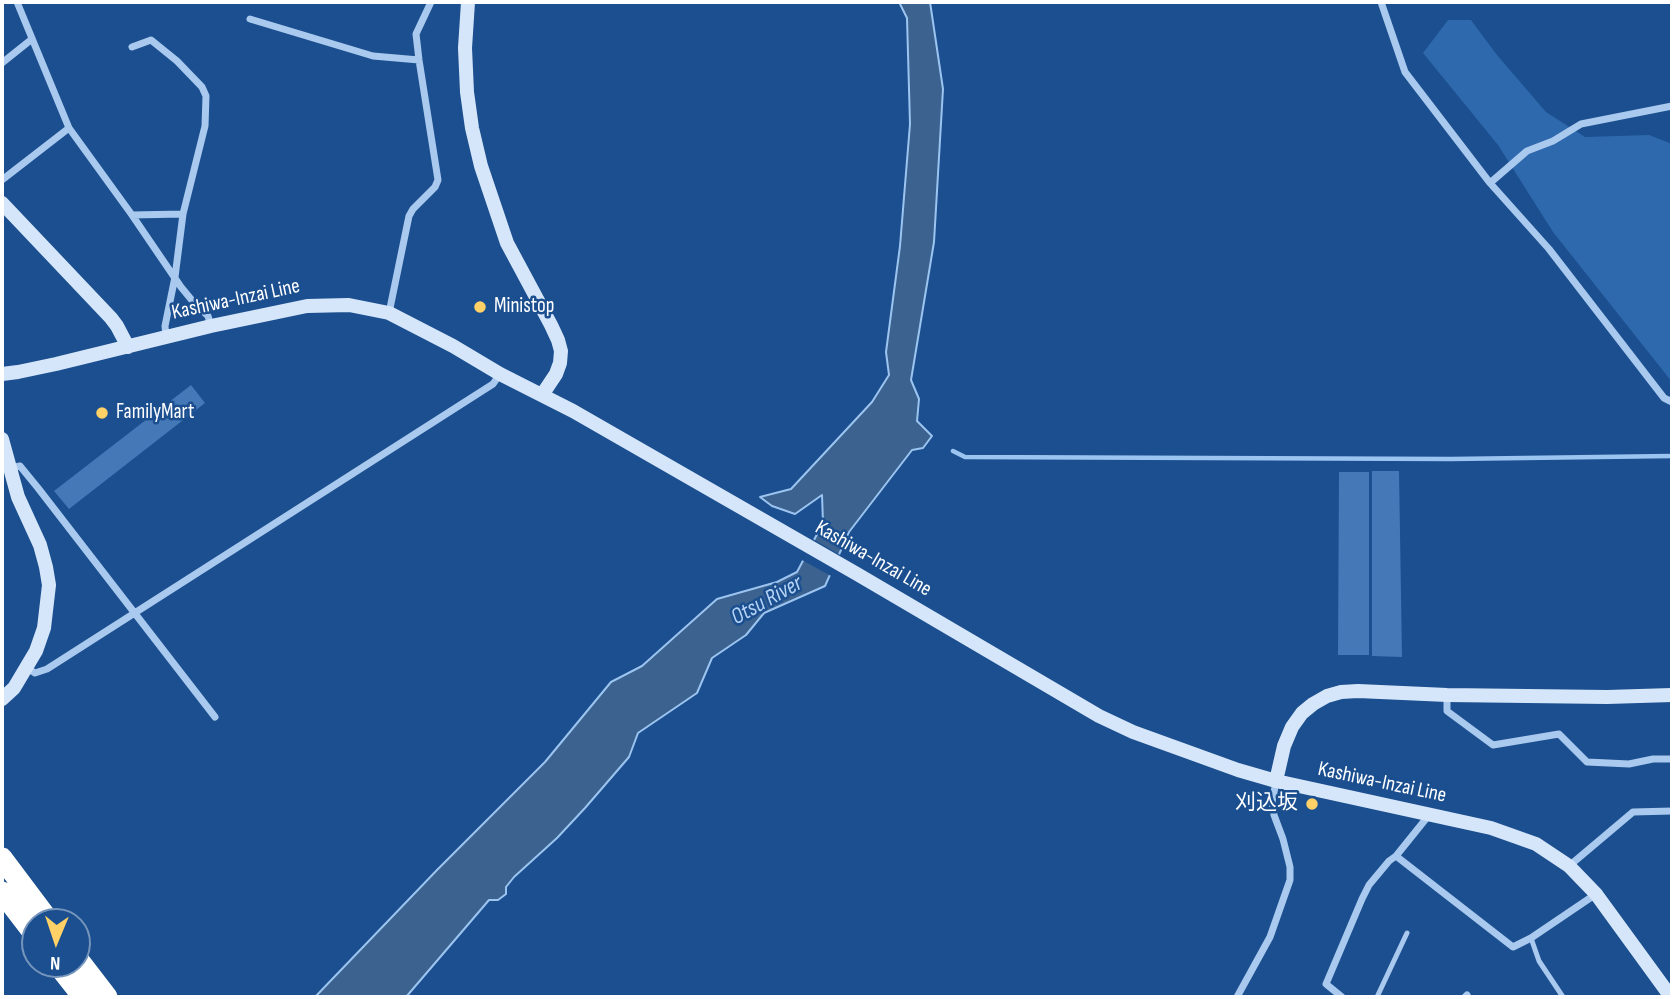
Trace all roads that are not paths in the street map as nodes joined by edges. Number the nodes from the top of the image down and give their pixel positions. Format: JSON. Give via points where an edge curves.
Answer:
{"nodes":[{"id":1,"x":17,"y":2,"type":"edge"},
{"id":2,"x":431,"y":2,"type":"edge"},
{"id":3,"x":468,"y":2,"type":"edge"},
{"id":4,"x":1381,"y":2,"type":"edge"},
{"id":5,"x":250,"y":19,"type":"dead end"},
{"id":6,"x":32,"y":39,"type":"junction"},
{"id":7,"x":132,"y":47,"type":"dead end"},
{"id":8,"x":419,"y":60,"type":"junction"},
{"id":9,"x":2,"y":62,"type":"edge"},
{"id":10,"x":1672,"y":106,"type":"edge"},
{"id":11,"x":69,"y":128,"type":"junction"},
{"id":12,"x":2,"y":180,"type":"edge"},
{"id":13,"x":1490,"y":183,"type":"junction"},
{"id":14,"x":2,"y":203,"type":"edge"},
{"id":15,"x":183,"y":214,"type":"junction"},
{"id":16,"x":132,"y":215,"type":"junction"},
{"id":17,"x":175,"y":277,"type":"junction"},
{"id":18,"x":389,"y":313,"type":"junction"},
{"id":19,"x":211,"y":326,"type":"junction"},
{"id":20,"x":166,"y":337,"type":"junction"},
{"id":21,"x":128,"y":346,"type":"junction"},
{"id":22,"x":2,"y":373,"type":"edge"},
{"id":23,"x":500,"y":374,"type":"junction"},
{"id":24,"x":542,"y":395,"type":"junction"},
{"id":25,"x":1672,"y":402,"type":"edge"},
{"id":26,"x":2,"y":439,"type":"edge"},
{"id":27,"x":7,"y":472,"type":"edge"},
{"id":28,"x":135,"y":613,"type":"junction"},
{"id":29,"x":27,"y":668,"type":"junction"},
{"id":30,"x":1447,"y":695,"type":"junction"},
{"id":31,"x":1672,"y":695,"type":"edge"},
{"id":32,"x":2,"y":699,"type":"edge"},
{"id":33,"x":215,"y":717,"type":"dead end"},
{"id":34,"x":1672,"y":760,"type":"edge"},
{"id":35,"x":1276,"y":781,"type":"junction"},
{"id":36,"x":1672,"y":811,"type":"edge"},
{"id":37,"x":1429,"y":814,"type":"junction"},
{"id":38,"x":1396,"y":856,"type":"junction"},
{"id":39,"x":2,"y":858,"type":"edge"},
{"id":40,"x":1569,"y":866,"type":"junction"},
{"id":41,"x":2,"y":891,"type":"edge"},
{"id":42,"x":1596,"y":894,"type":"junction"},
{"id":43,"x":40,"y":908,"type":"edge"},
{"id":44,"x":21,"y":916,"type":"edge"},
{"id":45,"x":1407,"y":933,"type":"dead end"},
{"id":46,"x":1531,"y":938,"type":"junction"},
{"id":47,"x":91,"y":976,"type":"edge"},
{"id":48,"x":68,"y":978,"type":"edge"},
{"id":49,"x":83,"y":997,"type":"edge"},
{"id":50,"x":107,"y":997,"type":"edge"},
{"id":51,"x":1237,"y":997,"type":"edge"},
{"id":52,"x":1342,"y":997,"type":"edge"},
{"id":53,"x":1377,"y":997,"type":"edge"},
{"id":54,"x":1563,"y":997,"type":"edge"},
{"id":55,"x":1671,"y":997,"type":"edge"}],
"edges":[{"from":1,"to":6,"type":"street"},
{"from":2,"to":8,"type":"street","via":[[416,34]]},
{"from":3,"to":24,"type":"main road","via":[[467,93],[481,166],[507,243],[561,351],[556,374]]},
{"from":4,"to":13,"type":"street","via":[[1405,72]]},
{"from":5,"to":8,"type":"street","via":[[373,57]]},
{"from":6,"to":9,"type":"street"},
{"from":6,"to":11,"type":"street"},
{"from":7,"to":15,"type":"street","via":[[151,40],[194,78],[206,96],[205,126]]},
{"from":8,"to":18,"type":"street","via":[[438,180],[409,216]]},
{"from":10,"to":13,"type":"street","via":[[1581,124],[1527,151]]},
{"from":11,"to":12,"type":"street"},
{"from":11,"to":16,"type":"street"},
{"from":13,"to":25,"type":"street","via":[[1549,249],[1664,398]]},
{"from":14,"to":21,"type":"main road","via":[[111,318]]},
{"from":15,"to":16,"type":"street"},
{"from":15,"to":17,"type":"street"},
{"from":16,"to":17,"type":"street"},
{"from":17,"to":19,"type":"street","via":[[208,316]]},
{"from":17,"to":20,"type":"street","via":[[164,326]]},
{"from":18,"to":19,"type":"main road","name":"Kashiwa-Inzai Line","via":[[349,305],[307,306]]},
{"from":18,"to":23,"type":"main road","name":"Kashiwa-Inzai Line"},
{"from":19,"to":20,"type":"main road","name":"Kashiwa-Inzai Line"},
{"from":20,"to":21,"type":"main road","name":"Kashiwa-Inzai Line"},
{"from":21,"to":22,"type":"main road","name":"Kashiwa-Inzai Line"},
{"from":23,"to":24,"type":"main road","name":"Kashiwa-Inzai Line"},
{"from":23,"to":28,"type":"street","via":[[494,384]]},
{"from":24,"to":35,"type":"main road","name":"Kashiwa-Inzai Line","via":[[1099,716],[1201,758]]},
{"from":26,"to":27,"type":"main road"},
{"from":27,"to":28,"type":"street","via":[[20,466]]},
{"from":27,"to":29,"type":"main road","via":[[40,545],[49,585],[44,628]]},
{"from":28,"to":29,"type":"street","via":[[47,668],[35,673]]},
{"from":28,"to":33,"type":"street"},
{"from":29,"to":32,"type":"main road"},
{"from":30,"to":31,"type":"main road"},
{"from":30,"to":34,"type":"street","via":[[1447,711],[1493,745],[1559,734],[1587,762]]},
{"from":30,"to":35,"type":"main road","via":[[1358,691],[1327,696],[1302,713],[1292,727]]},
{"from":35,"to":37,"type":"main road","name":"Kashiwa-Inzai Line"},
{"from":35,"to":51,"type":"street","via":[[1272,802],[1290,880],[1270,937]]},
{"from":36,"to":40,"type":"street","via":[[1633,812]]},
{"from":37,"to":38,"type":"street"},
{"from":37,"to":40,"type":"main road","name":"Kashiwa-Inzai Line","via":[[1515,836]]},
{"from":38,"to":46,"type":"street","via":[[1513,947]]},
{"from":38,"to":52,"type":"street","via":[[1369,885],[1326,984]]},
{"from":39,"to":43,"type":"highway"},
{"from":40,"to":42,"type":"main road","name":"Kashiwa-Inzai Line"},
{"from":41,"to":44,"type":"highway"},
{"from":42,"to":46,"type":"street"},
{"from":42,"to":55,"type":"main road","name":"Kashiwa-Inzai Line"},
{"from":45,"to":53,"type":"lane"},
{"from":46,"to":54,"type":"lane","via":[[1539,961]]},
{"from":47,"to":50,"type":"highway"},
{"from":48,"to":49,"type":"highway"}]}
